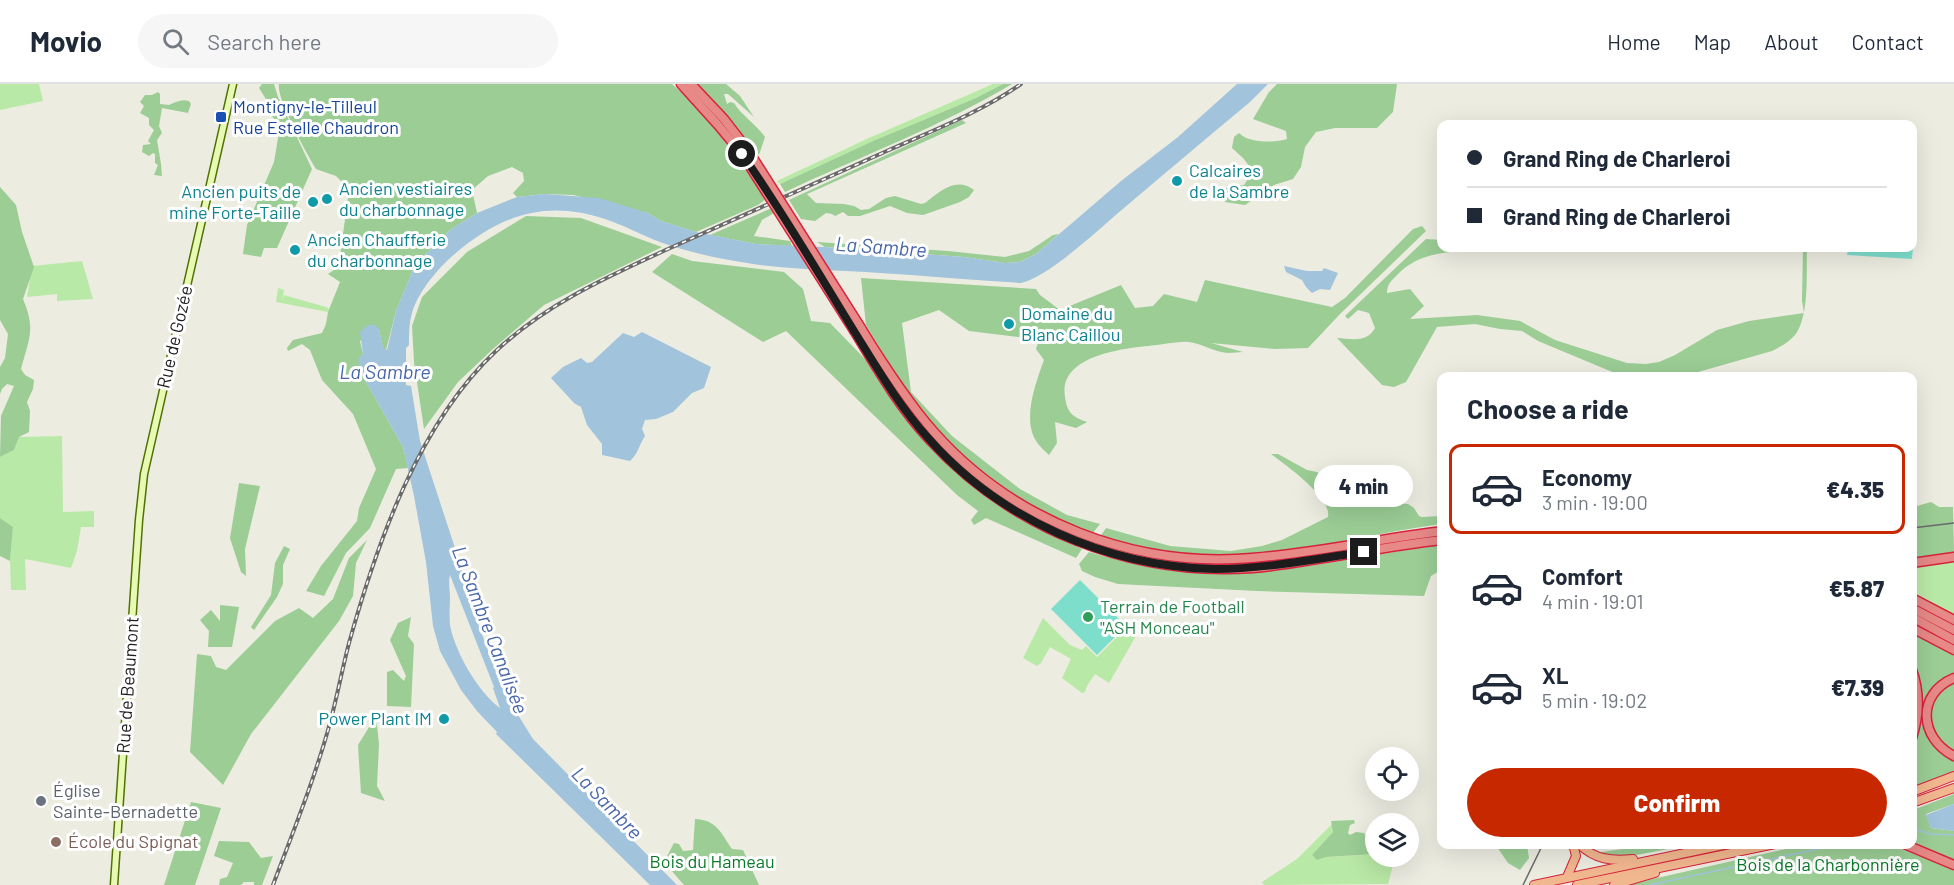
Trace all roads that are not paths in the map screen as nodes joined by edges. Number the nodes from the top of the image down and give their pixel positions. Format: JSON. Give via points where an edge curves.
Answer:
{"nodes":[{"id":1,"x":233,"y":84,"type":"edge"},
{"id":2,"x":681,"y":84,"type":"edge"},
{"id":3,"x":692,"y":84,"type":"edge"},
{"id":4,"x":745,"y":152,"type":"junction"},
{"id":5,"x":858,"y":330,"type":"junction"},
{"id":6,"x":1437,"y":532,"type":"edge"},
{"id":7,"x":1437,"y":541,"type":"edge"},
{"id":8,"x":1954,"y":557,"type":"edge"},
{"id":9,"x":1917,"y":563,"type":"edge"},
{"id":10,"x":134,"y":594,"type":"joint"},
{"id":11,"x":1917,"y":601,"type":"edge"},
{"id":12,"x":1917,"y":611,"type":"edge"},
{"id":13,"x":1917,"y":620,"type":"edge"},
{"id":14,"x":1954,"y":620,"type":"edge"},
{"id":15,"x":1954,"y":630,"type":"edge"},
{"id":16,"x":1917,"y":631,"type":"edge"},
{"id":17,"x":1954,"y":640,"type":"edge"},
{"id":18,"x":1954,"y":650,"type":"edge"},
{"id":19,"x":1954,"y":678,"type":"edge"},
{"id":20,"x":1917,"y":689,"type":"edge"},
{"id":21,"x":1917,"y":710,"type":"edge"},
{"id":22,"x":1954,"y":756,"type":"edge"},
{"id":23,"x":1954,"y":776,"type":"edge"},
{"id":24,"x":1954,"y":788,"type":"edge"},
{"id":25,"x":1917,"y":790,"type":"edge"},
{"id":26,"x":1917,"y":801,"type":"edge"},
{"id":27,"x":1574,"y":849,"type":"edge"},
{"id":28,"x":1586,"y":849,"type":"edge"},
{"id":29,"x":1704,"y":849,"type":"edge"},
{"id":30,"x":1752,"y":849,"type":"edge"},
{"id":31,"x":1916,"y":849,"type":"edge"},
{"id":32,"x":1647,"y":861,"type":"junction"},
{"id":33,"x":1684,"y":864,"type":"junction"},
{"id":34,"x":1954,"y":865,"type":"edge"},
{"id":35,"x":1566,"y":877,"type":"junction"},
{"id":36,"x":114,"y":885,"type":"edge"},
{"id":37,"x":1534,"y":885,"type":"edge"},
{"id":38,"x":1577,"y":885,"type":"edge"},
{"id":39,"x":1614,"y":885,"type":"edge"}],
"edges":[{"from":1,"to":10,"type":"main road","name":"Rue de Gozée","via":[[144,474]]},
{"from":2,"to":4,"type":"highway"},
{"from":3,"to":4,"type":"highway","via":[[724,119]]},
{"from":4,"to":5,"type":"highway","bridge":true},
{"from":5,"to":6,"type":"highway","via":[[913,407],[959,458],[1025,507],[1107,543],[1180,558],[1252,559]]},
{"from":5,"to":7,"type":"highway","via":[[906,411],[953,464],[1011,508],[1087,545],[1142,561],[1215,569],[1252,568]]},
{"from":8,"to":9,"type":"highway"},
{"from":10,"to":36,"type":"main road","name":"Rue de Beaumont"},
{"from":11,"to":14,"type":"highway"},
{"from":12,"to":15,"type":"highway"},
{"from":13,"to":17,"type":"highway"},
{"from":16,"to":18,"type":"highway"},
{"from":19,"to":22,"type":"highway","via":[[1933,694],[1926,724],[1935,743]]},
{"from":20,"to":21,"type":"highway"},
{"from":23,"to":25,"type":"highway"},
{"from":24,"to":26,"type":"highway"},
{"from":27,"to":35,"type":"highway","via":[[1576,856]]},
{"from":28,"to":32,"type":"highway","via":[[1609,860]]},
{"from":29,"to":32,"type":"highway"},
{"from":30,"to":33,"type":"highway"},
{"from":31,"to":34,"type":"highway"},
{"from":32,"to":35,"type":"highway"},
{"from":33,"to":38,"type":"highway"},
{"from":33,"to":39,"type":"highway"},
{"from":35,"to":37,"type":"highway"}]}
